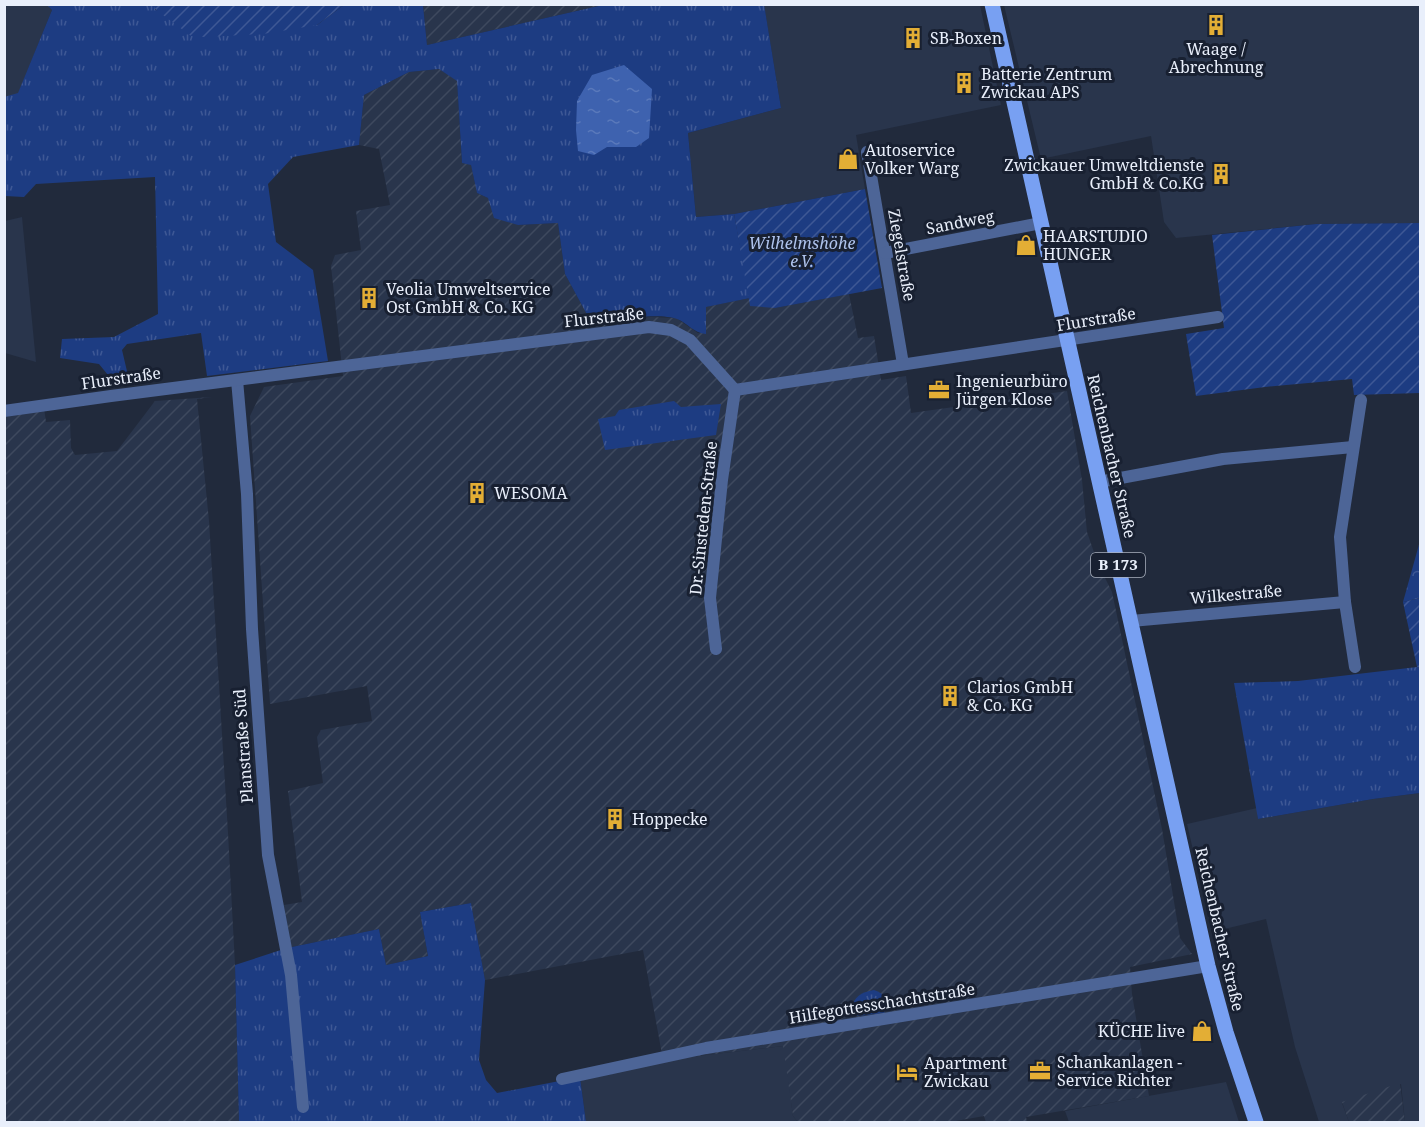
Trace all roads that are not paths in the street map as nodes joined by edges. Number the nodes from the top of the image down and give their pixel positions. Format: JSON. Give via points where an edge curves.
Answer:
{"nodes":[{"id":1,"x":992,"y":4,"type":"edge"},
{"id":2,"x":867,"y":152,"type":"dead end"},
{"id":3,"x":1041,"y":223,"type":"junction"},
{"id":4,"x":885,"y":253,"type":"junction"},
{"id":5,"x":1218,"y":317,"type":"dead end"},
{"id":6,"x":1067,"y":340,"type":"junction"},
{"id":7,"x":903,"y":364,"type":"junction"},
{"id":8,"x":237,"y":380,"type":"junction"},
{"id":9,"x":735,"y":390,"type":"junction"},
{"id":10,"x":1361,"y":400,"type":"dead end"},
{"id":11,"x":4,"y":411,"type":"edge"},
{"id":12,"x":1353,"y":447,"type":"junction"},
{"id":13,"x":1099,"y":482,"type":"junction"},
{"id":14,"x":1345,"y":602,"type":"junction"},
{"id":15,"x":1131,"y":621,"type":"junction"},
{"id":16,"x":716,"y":649,"type":"dead end"},
{"id":17,"x":1355,"y":667,"type":"dead end"},
{"id":18,"x":1208,"y":966,"type":"junction"},
{"id":19,"x":562,"y":1079,"type":"dead end"},
{"id":20,"x":303,"y":1107,"type":"dead end"},
{"id":21,"x":1256,"y":1122,"type":"edge"}],
"edges":[{"from":1,"to":3,"type":"main road","name":"Reichenbacher Straße","number":"B 173"},
{"from":2,"to":4,"type":"street","name":"Ziegelstraße"},
{"from":3,"to":4,"type":"street","name":"Sandweg"},
{"from":3,"to":6,"type":"main road","name":"Reichenbacher Straße","number":"B 173"},
{"from":4,"to":7,"type":"street","name":"Ziegelstraße"},
{"from":5,"to":6,"type":"street","name":"Flurstraße"},
{"from":6,"to":7,"type":"street","name":"Flurstraße"},
{"from":6,"to":13,"type":"main road","name":"Reichenbacher Straße","number":"B 173"},
{"from":7,"to":9,"type":"street","name":"Flurstraße"},
{"from":8,"to":9,"type":"street","name":"Flurstraße","via":[[649,327],[671,330],[690,340]]},
{"from":8,"to":11,"type":"street","name":"Flurstraße"},
{"from":8,"to":20,"type":"street","name":"Planstraße Süd","via":[[268,855],[291,975]]},
{"from":9,"to":16,"type":"street","name":"Dr.-Sinsteden-Straße","via":[[710,598]]},
{"from":10,"to":12,"type":"street"},
{"from":12,"to":13,"type":"street","via":[[1223,459]]},
{"from":12,"to":14,"type":"street","via":[[1340,537]]},
{"from":13,"to":15,"type":"main road","name":"Reichenbacher Straße","number":"B 173"},
{"from":14,"to":15,"type":"street","name":"Wilkestraße"},
{"from":14,"to":17,"type":"street"},
{"from":15,"to":18,"type":"main road","name":"Reichenbacher Straße","number":"B 173"},
{"from":18,"to":19,"type":"street","name":"Hilfegottesschachtstraße","via":[[715,1047]]},
{"from":18,"to":21,"type":"main road","name":"Reichenbacher Straße","number":"B 173"}]}
